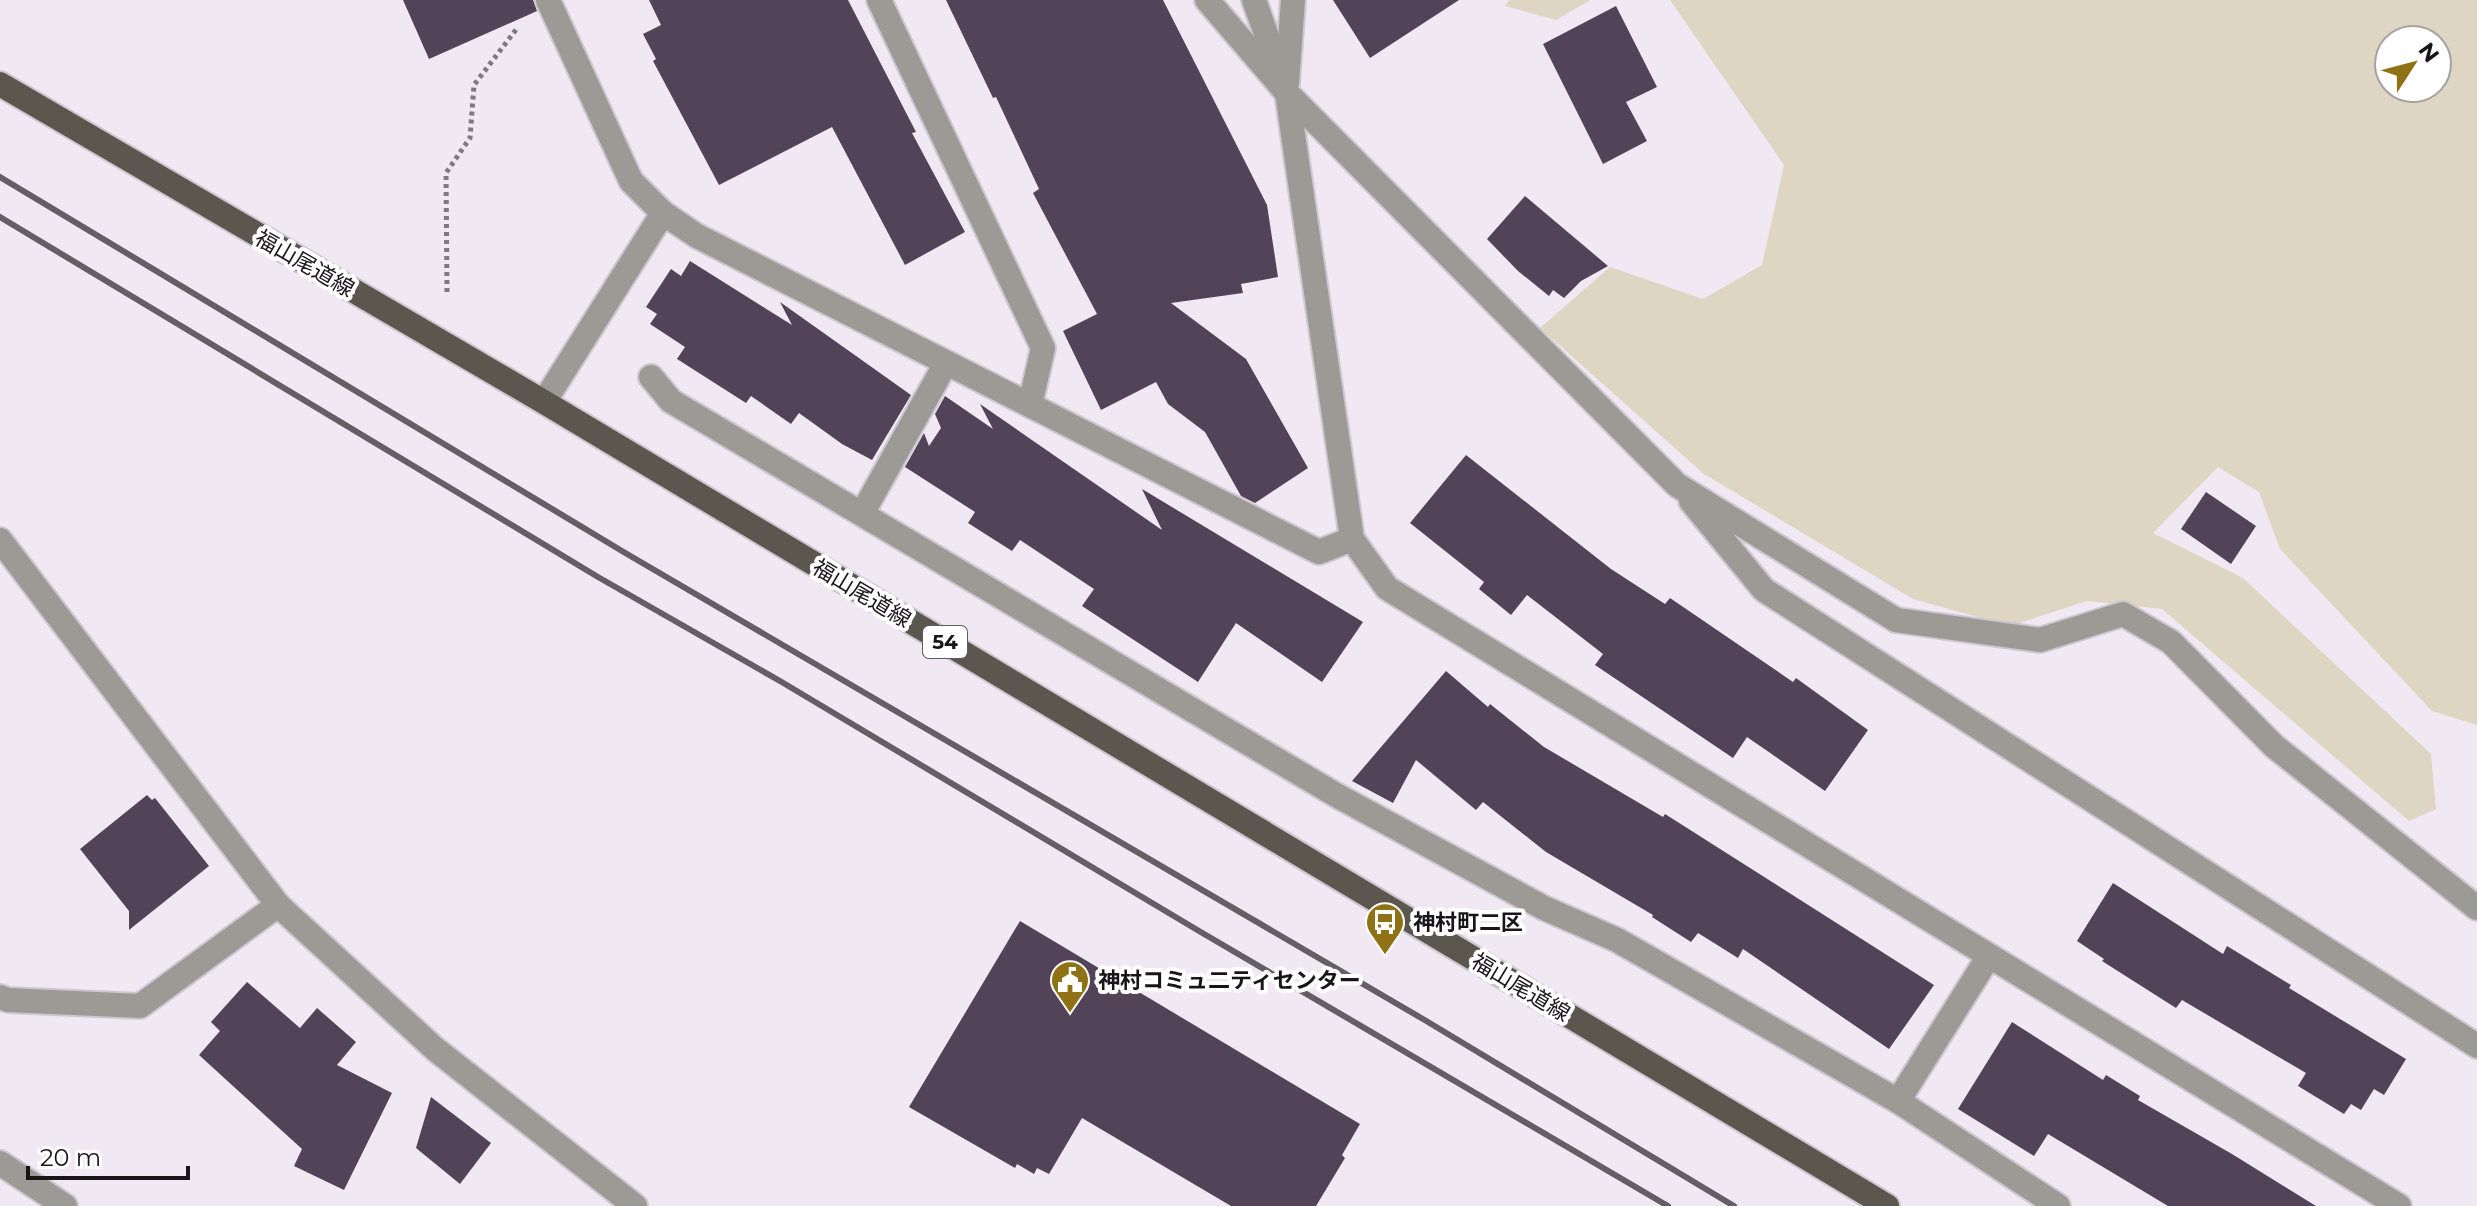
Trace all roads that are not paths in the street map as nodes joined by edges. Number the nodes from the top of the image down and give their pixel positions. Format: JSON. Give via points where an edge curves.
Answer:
{"nodes":[{"id":1,"x":548,"y":0,"type":"edge"},
{"id":2,"x":879,"y":0,"type":"edge"},
{"id":3,"x":1207,"y":0,"type":"edge"},
{"id":4,"x":1254,"y":0,"type":"edge"},
{"id":5,"x":1293,"y":0,"type":"edge"},
{"id":6,"x":0,"y":84,"type":"edge"},
{"id":7,"x":1287,"y":93,"type":"junction"},
{"id":8,"x":663,"y":213,"type":"junction"},
{"id":9,"x":946,"y":363,"type":"junction"},
{"id":10,"x":651,"y":377,"type":"dead end"},
{"id":11,"x":544,"y":402,"type":"junction"},
{"id":12,"x":1030,"y":405,"type":"junction"},
{"id":13,"x":1677,"y":485,"type":"junction"},
{"id":14,"x":863,"y":512,"type":"junction"},
{"id":15,"x":1352,"y":539,"type":"junction"},
{"id":16,"x":0,"y":540,"type":"edge"},
{"id":17,"x":278,"y":905,"type":"junction"},
{"id":18,"x":2477,"y":908,"type":"edge"},
{"id":19,"x":1989,"y":956,"type":"junction"},
{"id":20,"x":3,"y":1006,"type":"edge"},
{"id":21,"x":2477,"y":1046,"type":"edge"},
{"id":22,"x":1898,"y":1101,"type":"junction"},
{"id":23,"x":0,"y":1163,"type":"edge"},
{"id":24,"x":65,"y":1206,"type":"edge"},
{"id":25,"x":635,"y":1206,"type":"edge"},
{"id":26,"x":1887,"y":1206,"type":"edge"},
{"id":27,"x":2058,"y":1206,"type":"edge"},
{"id":28,"x":2399,"y":1206,"type":"edge"}],
"edges":[{"from":1,"to":8,"type":"street","via":[[631,181]]},
{"from":2,"to":12,"type":"street","via":[[1043,348]]},
{"from":3,"to":7,"type":"street"},
{"from":4,"to":7,"type":"street"},
{"from":5,"to":7,"type":"street"},
{"from":6,"to":11,"type":"main road","name":"福山尾道線","number":"54"},
{"from":7,"to":13,"type":"street"},
{"from":7,"to":15,"type":"street"},
{"from":8,"to":9,"type":"street","via":[[697,236]]},
{"from":8,"to":11,"type":"street"},
{"from":9,"to":12,"type":"street"},
{"from":9,"to":14,"type":"street"},
{"from":10,"to":14,"type":"street","via":[[671,401]]},
{"from":11,"to":26,"type":"main road","name":"福山尾道線","number":"54"},
{"from":12,"to":15,"type":"street","via":[[1319,552]]},
{"from":13,"to":18,"type":"street","via":[[1896,620],[2040,640],[2123,614],[2171,642],[2274,746]]},
{"from":13,"to":21,"type":"street","via":[[1764,590]]},
{"from":14,"to":22,"type":"street","via":[[1336,795],[1544,908],[1617,940]]},
{"from":15,"to":19,"type":"street","via":[[1387,588]]},
{"from":16,"to":17,"type":"street"},
{"from":17,"to":20,"type":"street","via":[[140,1006]]},
{"from":17,"to":25,"type":"street","via":[[435,1049]]},
{"from":19,"to":22,"type":"street"},
{"from":19,"to":28,"type":"street"},
{"from":22,"to":27,"type":"street"},
{"from":23,"to":24,"type":"street"}]}
